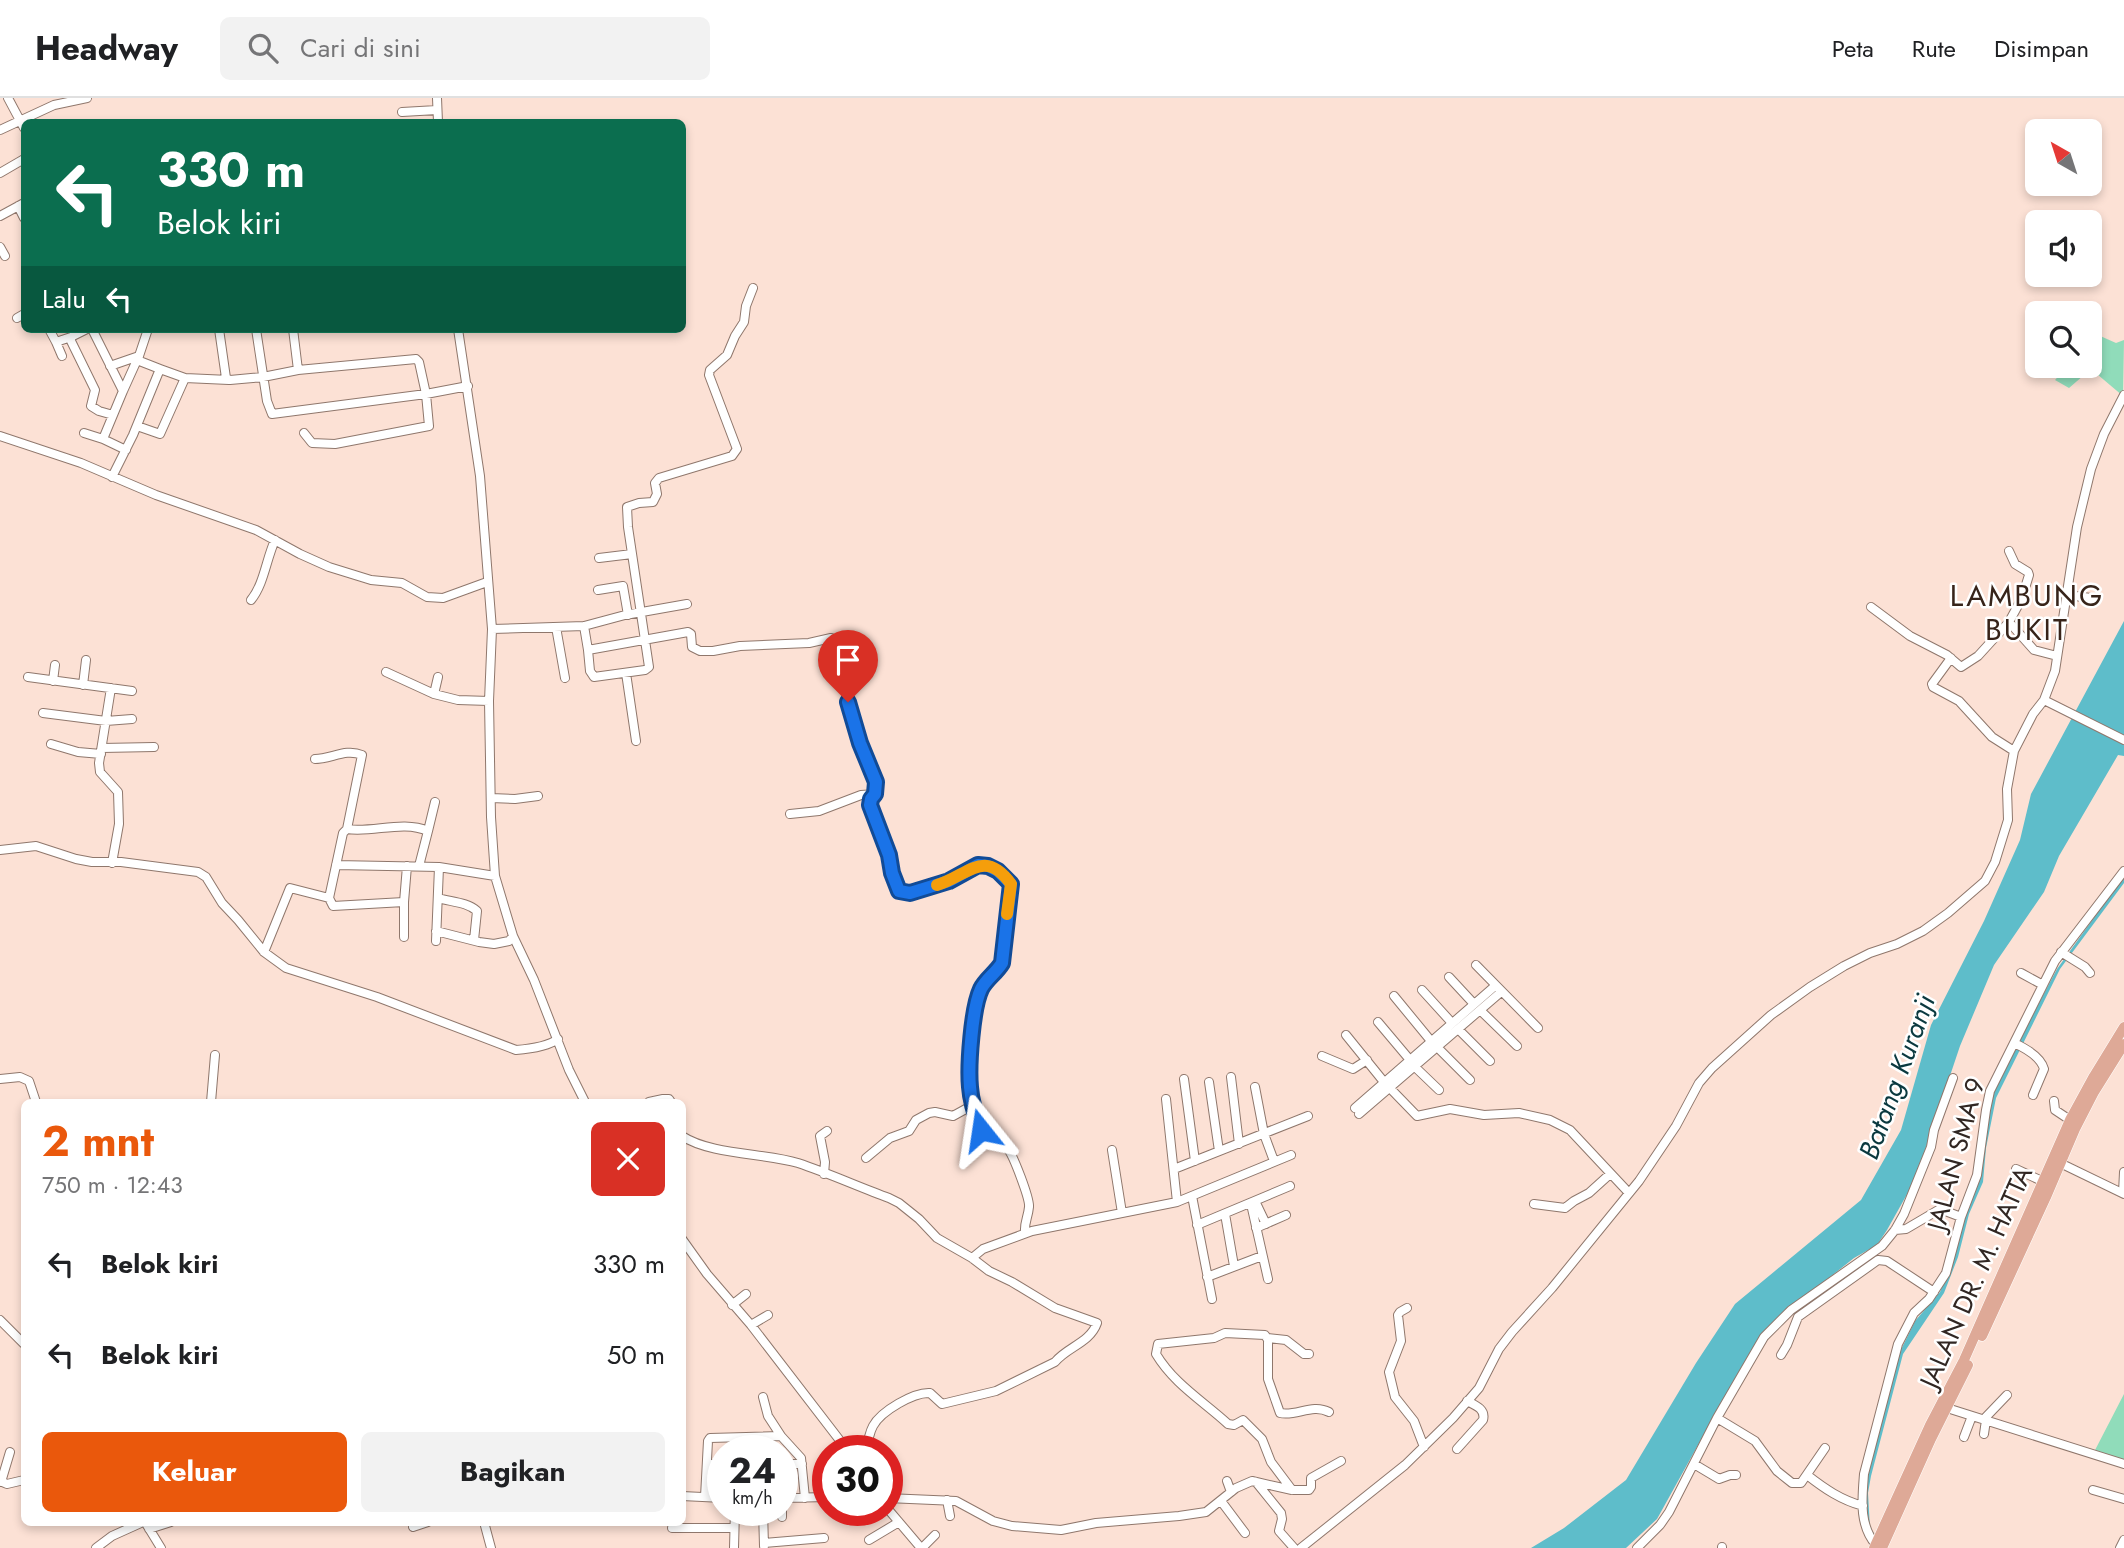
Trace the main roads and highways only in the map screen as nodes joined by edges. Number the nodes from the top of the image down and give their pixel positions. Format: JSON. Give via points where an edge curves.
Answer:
{"nodes":[{"id":1,"x":2124,"y":1027,"type":"edge"},
{"id":2,"x":2124,"y":1044,"type":"edge"},
{"id":3,"x":2071,"y":1125,"type":"junction"},
{"id":4,"x":1980,"y":1333,"type":"junction"},
{"id":5,"x":1877,"y":1547,"type":"edge"}],
"edges":[{"from":1,"to":3,"type":"main road","name":"JALAN DR. M. HATTA"},
{"from":2,"to":3,"type":"main road","name":"JALAN DR. M. HATTA"},
{"from":3,"to":4,"type":"main road","name":"JALAN DR. M. HATTA","via":[[2042,1181]]},
{"from":3,"to":4,"type":"main road","name":"JALAN DR. M. HATTA","via":[[2060,1163]]},
{"from":4,"to":5,"type":"main road","name":"JALAN DR. M. HATTA"},
{"from":4,"to":5,"type":"main road","name":"JALAN DR. M. HATTA","via":[[1930,1425]]}]}
